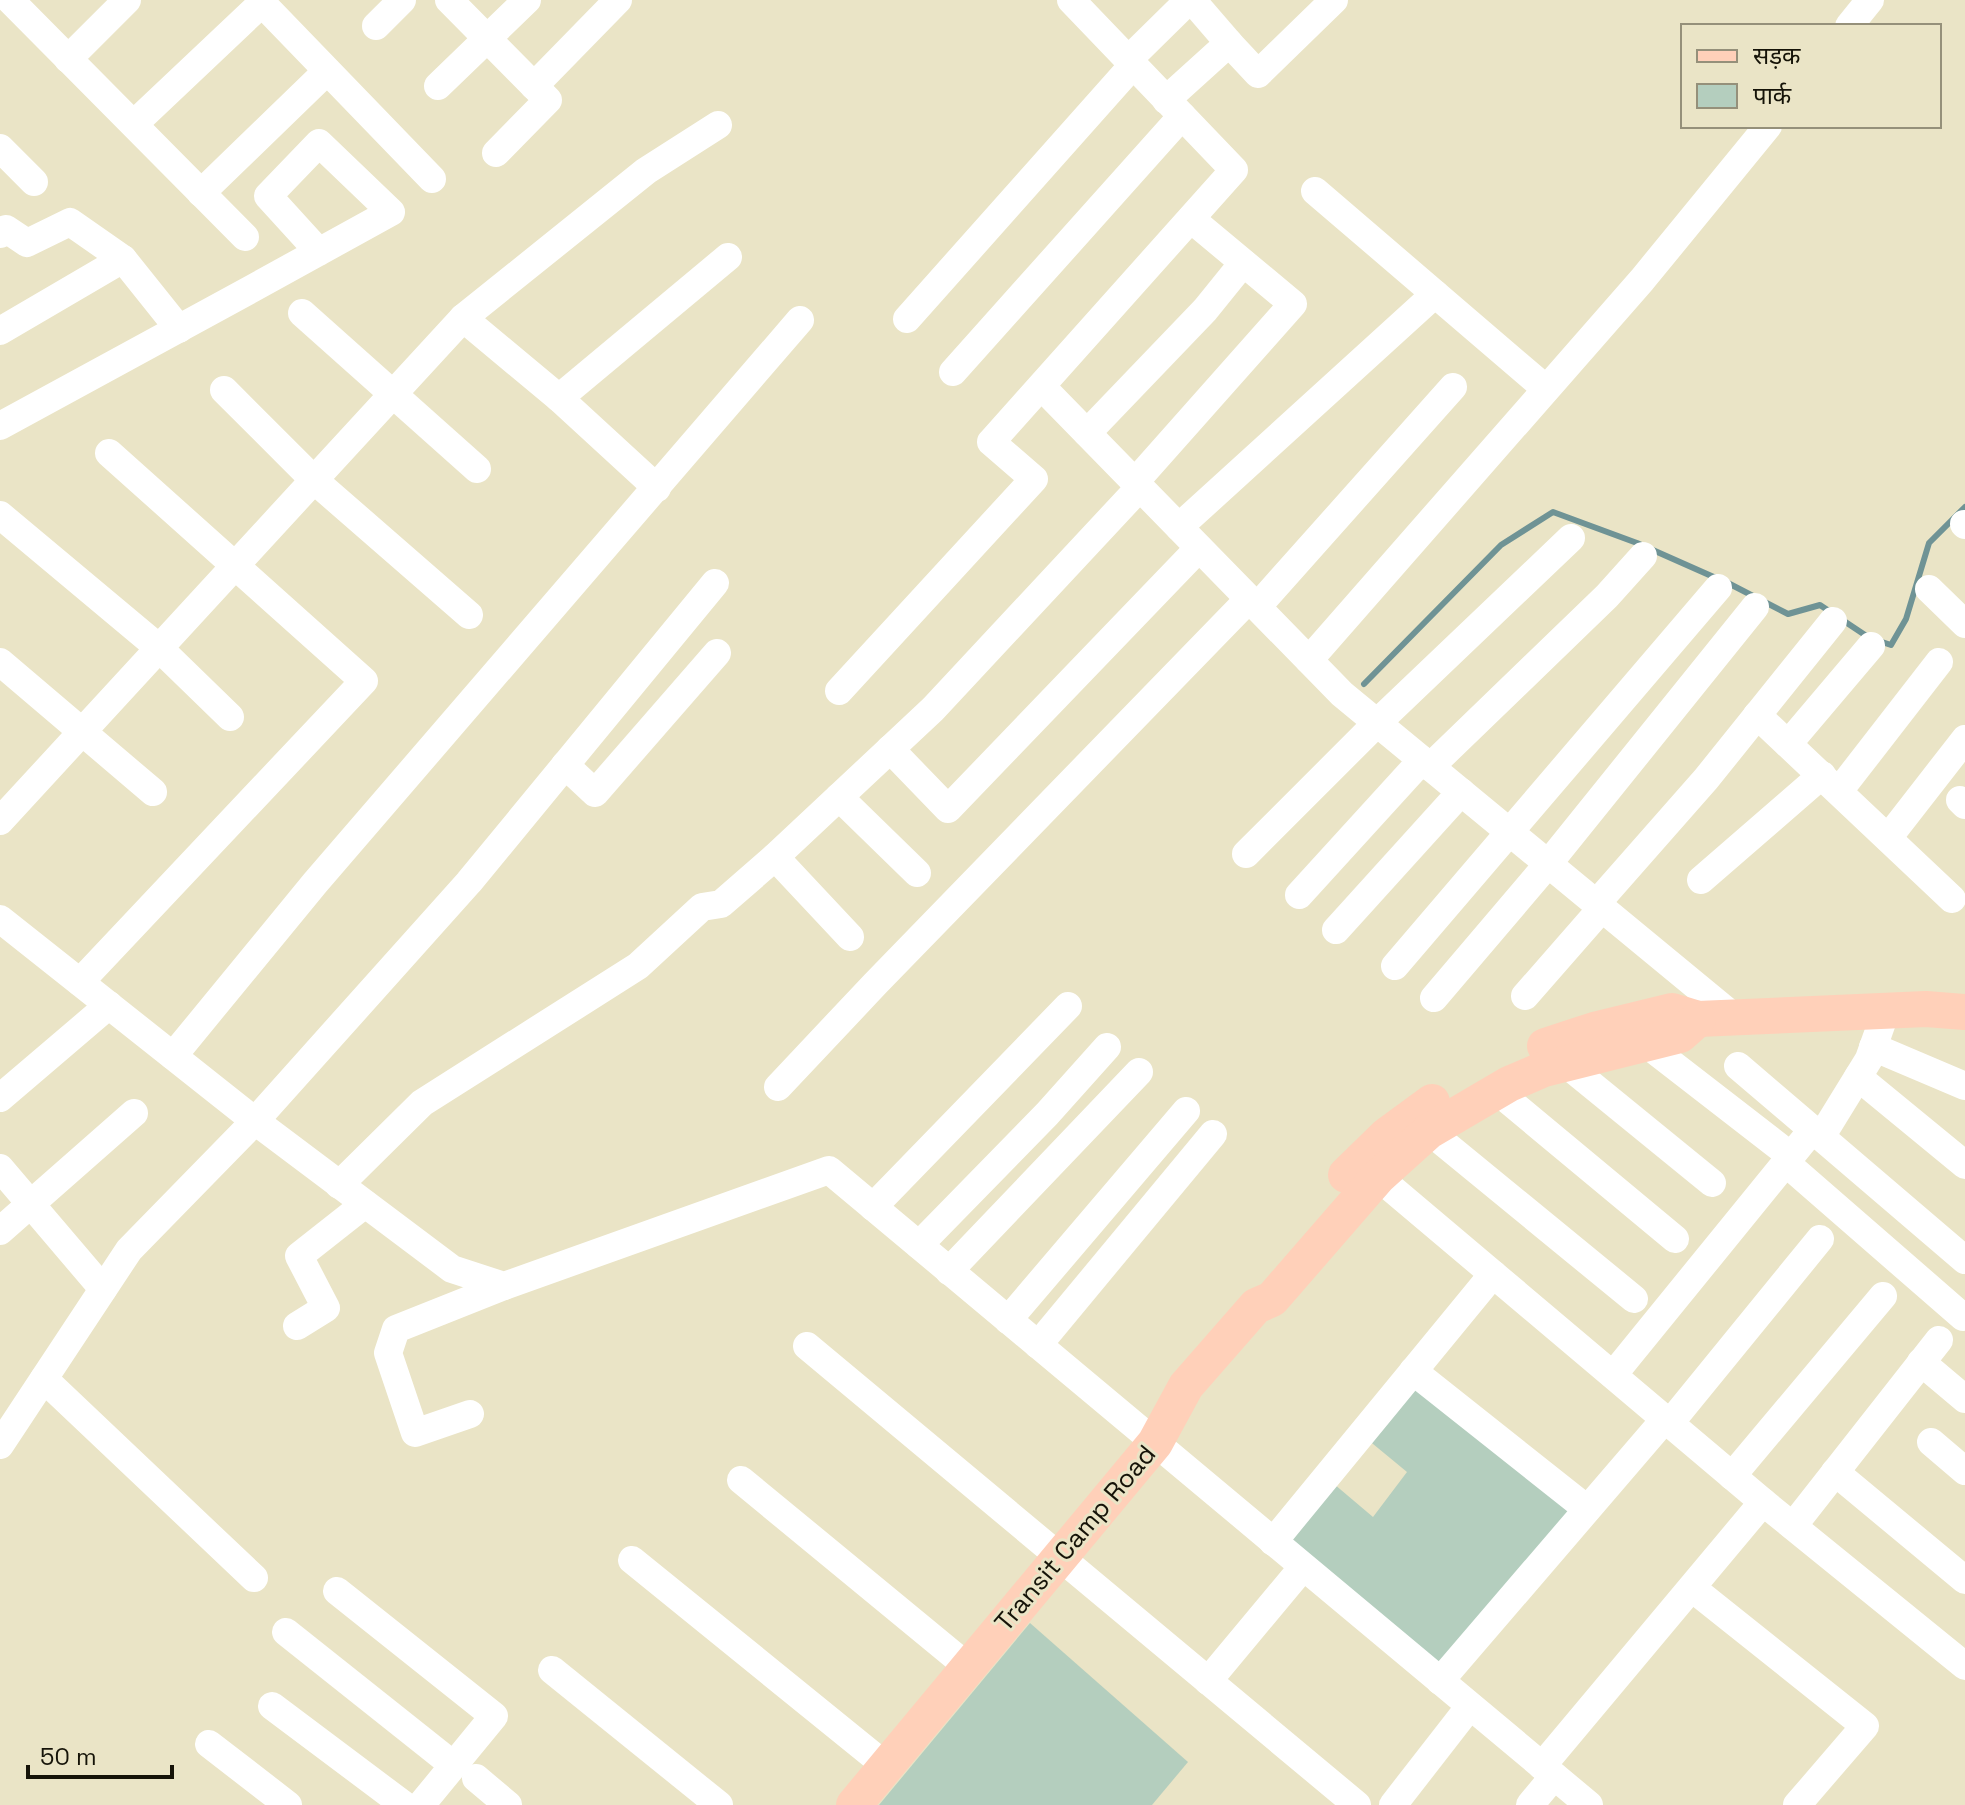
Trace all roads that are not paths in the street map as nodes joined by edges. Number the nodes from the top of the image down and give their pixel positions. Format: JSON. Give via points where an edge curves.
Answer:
{"nodes":[{"id":1,"x":10,"y":0,"type":"edge"},
{"id":2,"x":127,"y":0,"type":"edge"},
{"id":3,"x":402,"y":0,"type":"edge"},
{"id":4,"x":449,"y":0,"type":"edge"},
{"id":5,"x":527,"y":0,"type":"edge"},
{"id":6,"x":618,"y":0,"type":"edge"},
{"id":7,"x":1071,"y":0,"type":"edge"},
{"id":8,"x":1191,"y":0,"type":"edge"},
{"id":9,"x":1334,"y":0,"type":"edge"},
{"id":10,"x":1870,"y":0,"type":"edge"},
{"id":11,"x":261,"y":1,"type":"edge"},
{"id":12,"x":1851,"y":24,"type":"edge"},
{"id":13,"x":376,"y":26,"type":"dead end"},
{"id":14,"x":488,"y":40,"type":"junction"},
{"id":15,"x":1229,"y":43,"type":"junction"},
{"id":16,"x":68,"y":59,"type":"junction"},
{"id":17,"x":1131,"y":63,"type":"junction"},
{"id":18,"x":327,"y":71,"type":"junction"},
{"id":19,"x":438,"y":86,"type":"dead end"},
{"id":20,"x":534,"y":86,"type":"junction"},
{"id":21,"x":1174,"y":108,"type":"junction"},
{"id":22,"x":134,"y":124,"type":"junction"},
{"id":23,"x":718,"y":125,"type":"dead end"},
{"id":24,"x":1766,"y":128,"type":"edge"},
{"id":25,"x":0,"y":149,"type":"edge"},
{"id":26,"x":496,"y":153,"type":"dead end"},
{"id":27,"x":432,"y":179,"type":"dead end"},
{"id":28,"x":34,"y":182,"type":"dead end"},
{"id":29,"x":1315,"y":191,"type":"dead end"},
{"id":30,"x":201,"y":193,"type":"junction"},
{"id":31,"x":1191,"y":219,"type":"junction"},
{"id":32,"x":0,"y":234,"type":"edge"},
{"id":33,"x":245,"y":237,"type":"dead end"},
{"id":34,"x":319,"y":252,"type":"dead end"},
{"id":35,"x":728,"y":257,"type":"dead end"},
{"id":36,"x":123,"y":259,"type":"junction"},
{"id":37,"x":1243,"y":263,"type":"junction"},
{"id":38,"x":1435,"y":294,"type":"junction"},
{"id":39,"x":302,"y":313,"type":"dead end"},
{"id":40,"x":463,"y":318,"type":"junction"},
{"id":41,"x":907,"y":319,"type":"dead end"},
{"id":42,"x":800,"y":320,"type":"dead end"},
{"id":43,"x":179,"y":329,"type":"junction"},
{"id":44,"x":0,"y":331,"type":"edge"},
{"id":45,"x":953,"y":372,"type":"dead end"},
{"id":46,"x":1042,"y":387,"type":"junction"},
{"id":47,"x":1453,"y":387,"type":"dead end"},
{"id":48,"x":1546,"y":389,"type":"junction"},
{"id":49,"x":224,"y":390,"type":"dead end"},
{"id":50,"x":393,"y":394,"type":"junction"},
{"id":51,"x":559,"y":398,"type":"junction"},
{"id":52,"x":0,"y":426,"type":"edge"},
{"id":53,"x":1087,"y":433,"type":"junction"},
{"id":54,"x":109,"y":453,"type":"dead end"},
{"id":55,"x":477,"y":469,"type":"dead end"},
{"id":56,"x":314,"y":480,"type":"junction"},
{"id":57,"x":1137,"y":485,"type":"junction"},
{"id":58,"x":657,"y":488,"type":"junction"},
{"id":59,"x":0,"y":515,"type":"edge"},
{"id":60,"x":1179,"y":527,"type":"junction"},
{"id":61,"x":1571,"y":538,"type":"dead end"},
{"id":62,"x":1199,"y":548,"type":"junction"},
{"id":63,"x":1643,"y":556,"type":"dead end"},
{"id":64,"x":236,"y":565,"type":"junction"},
{"id":65,"x":715,"y":583,"type":"dead end"},
{"id":66,"x":1718,"y":588,"type":"dead end"},
{"id":67,"x":1929,"y":589,"type":"dead end"},
{"id":68,"x":1253,"y":603,"type":"junction"},
{"id":69,"x":1755,"y":607,"type":"dead end"},
{"id":70,"x":469,"y":615,"type":"dead end"},
{"id":71,"x":1833,"y":621,"type":"dead end"},
{"id":72,"x":1965,"y":624,"type":"edge"},
{"id":73,"x":1871,"y":646,"type":"dead end"},
{"id":74,"x":159,"y":648,"type":"junction"},
{"id":75,"x":717,"y":653,"type":"dead end"},
{"id":76,"x":1309,"y":660,"type":"junction"},
{"id":77,"x":0,"y":662,"type":"edge"},
{"id":78,"x":1939,"y":662,"type":"dead end"},
{"id":79,"x":839,"y":691,"type":"dead end"},
{"id":80,"x":1757,"y":715,"type":"junction"},
{"id":81,"x":230,"y":717,"type":"dead end"},
{"id":82,"x":1377,"y":723,"type":"junction"},
{"id":83,"x":83,"y":731,"type":"junction"},
{"id":84,"x":1965,"y":739,"type":"edge"},
{"id":85,"x":1788,"y":744,"type":"junction"},
{"id":86,"x":890,"y":749,"type":"junction"},
{"id":87,"x":1426,"y":764,"type":"junction"},
{"id":88,"x":565,"y":765,"type":"junction"},
{"id":89,"x":1830,"y":783,"type":"junction"},
{"id":90,"x":153,"y":792,"type":"dead end"},
{"id":91,"x":1461,"y":792,"type":"junction"},
{"id":92,"x":839,"y":797,"type":"junction"},
{"id":93,"x":0,"y":821,"type":"edge"},
{"id":94,"x":1510,"y":833,"type":"junction"},
{"id":95,"x":1888,"y":838,"type":"junction"},
{"id":96,"x":1246,"y":854,"type":"dead end"},
{"id":97,"x":775,"y":857,"type":"junction"},
{"id":98,"x":1548,"y":864,"type":"junction"},
{"id":99,"x":917,"y":873,"type":"dead end"},
{"id":100,"x":1701,"y":880,"type":"dead end"},
{"id":101,"x":1299,"y":895,"type":"dead end"},
{"id":102,"x":1952,"y":899,"type":"dead end"},
{"id":103,"x":1599,"y":906,"type":"junction"},
{"id":104,"x":0,"y":919,"type":"edge"},
{"id":105,"x":1336,"y":930,"type":"dead end"},
{"id":106,"x":850,"y":937,"type":"dead end"},
{"id":107,"x":1395,"y":966,"type":"dead end"},
{"id":108,"x":80,"y":982,"type":"junction"},
{"id":109,"x":1525,"y":996,"type":"dead end"},
{"id":110,"x":1434,"y":998,"type":"dead end"},
{"id":111,"x":109,"y":1005,"type":"junction"},
{"id":112,"x":1068,"y":1006,"type":"dead end"},
{"id":113,"x":1886,"y":1011,"type":"junction"},
{"id":114,"x":1965,"y":1012,"type":"edge"},
{"id":115,"x":1734,"y":1017,"type":"junction"},
{"id":116,"x":1698,"y":1019,"type":"junction"},
{"id":117,"x":1645,"y":1043,"type":"junction"},
{"id":118,"x":1107,"y":1047,"type":"dead end"},
{"id":119,"x":1873,"y":1047,"type":"junction"},
{"id":120,"x":173,"y":1056,"type":"junction"},
{"id":121,"x":1566,"y":1064,"type":"junction"},
{"id":122,"x":1738,"y":1066,"type":"dead end"},
{"id":123,"x":1139,"y":1072,"type":"dead end"},
{"id":124,"x":1858,"y":1077,"type":"junction"},
{"id":125,"x":1965,"y":1086,"type":"edge"},
{"id":126,"x":778,"y":1087,"type":"dead end"},
{"id":127,"x":1497,"y":1091,"type":"junction"},
{"id":128,"x":0,"y":1098,"type":"edge"},
{"id":129,"x":1186,"y":1111,"type":"dead end"},
{"id":130,"x":134,"y":1113,"type":"dead end"},
{"id":131,"x":255,"y":1121,"type":"junction"},
{"id":132,"x":1429,"y":1131,"type":"junction"},
{"id":133,"x":1817,"y":1133,"type":"junction"},
{"id":134,"x":1213,"y":1134,"type":"dead end"},
{"id":135,"x":1788,"y":1160,"type":"junction"},
{"id":136,"x":1380,"y":1164,"type":"junction"},
{"id":137,"x":1965,"y":1165,"type":"edge"},
{"id":138,"x":0,"y":1168,"type":"edge"},
{"id":139,"x":1712,"y":1183,"type":"dead end"},
{"id":140,"x":339,"y":1185,"type":"junction"},
{"id":141,"x":31,"y":1204,"type":"junction"},
{"id":142,"x":365,"y":1204,"type":"junction"},
{"id":143,"x":873,"y":1207,"type":"junction"},
{"id":144,"x":0,"y":1231,"type":"edge"},
{"id":145,"x":1675,"y":1239,"type":"dead end"},
{"id":146,"x":1820,"y":1239,"type":"dead end"},
{"id":147,"x":919,"y":1245,"type":"junction"},
{"id":148,"x":1965,"y":1260,"type":"edge"},
{"id":149,"x":949,"y":1271,"type":"junction"},
{"id":150,"x":1493,"y":1274,"type":"junction"},
{"id":151,"x":504,"y":1286,"type":"junction"},
{"id":152,"x":103,"y":1289,"type":"junction"},
{"id":153,"x":1883,"y":1296,"type":"dead end"},
{"id":154,"x":1634,"y":1299,"type":"dead end"},
{"id":155,"x":1963,"y":1317,"type":"dead end"},
{"id":156,"x":1008,"y":1320,"type":"junction"},
{"id":157,"x":297,"y":1326,"type":"dead end"},
{"id":158,"x":1939,"y":1340,"type":"dead end"},
{"id":159,"x":1038,"y":1345,"type":"junction"},
{"id":160,"x":807,"y":1346,"type":"dead end"},
{"id":161,"x":1921,"y":1362,"type":"junction"},
{"id":162,"x":1413,"y":1371,"type":"junction"},
{"id":163,"x":1613,"y":1375,"type":"junction"},
{"id":164,"x":44,"y":1379,"type":"junction"},
{"id":165,"x":1965,"y":1399,"type":"edge"},
{"id":166,"x":470,"y":1414,"type":"dead end"},
{"id":167,"x":1667,"y":1421,"type":"junction"},
{"id":168,"x":1931,"y":1442,"type":"dead end"},
{"id":169,"x":1155,"y":1443,"type":"junction"},
{"id":170,"x":0,"y":1445,"type":"edge"},
{"id":171,"x":1965,"y":1471,"type":"edge"},
{"id":172,"x":1835,"y":1472,"type":"junction"},
{"id":173,"x":1732,"y":1476,"type":"junction"},
{"id":174,"x":741,"y":1480,"type":"dead end"},
{"id":175,"x":1763,"y":1502,"type":"junction"},
{"id":176,"x":1587,"y":1509,"type":"junction"},
{"id":177,"x":1793,"y":1526,"type":"junction"},
{"id":178,"x":1273,"y":1542,"type":"junction"},
{"id":179,"x":1059,"y":1558,"type":"junction"},
{"id":180,"x":632,"y":1560,"type":"dead end"},
{"id":181,"x":1303,"y":1567,"type":"junction"},
{"id":182,"x":254,"y":1578,"type":"dead end"},
{"id":183,"x":1965,"y":1580,"type":"edge"},
{"id":184,"x":1692,"y":1588,"type":"junction"},
{"id":185,"x":337,"y":1591,"type":"dead end"},
{"id":186,"x":286,"y":1632,"type":"dead end"},
{"id":187,"x":1965,"y":1666,"type":"edge"},
{"id":188,"x":968,"y":1667,"type":"junction"},
{"id":189,"x":552,"y":1670,"type":"dead end"},
{"id":190,"x":1208,"y":1681,"type":"junction"},
{"id":191,"x":1440,"y":1681,"type":"junction"},
{"id":192,"x":272,"y":1706,"type":"dead end"},
{"id":193,"x":1470,"y":1706,"type":"junction"},
{"id":194,"x":209,"y":1744,"type":"dead end"},
{"id":195,"x":886,"y":1766,"type":"junction"},
{"id":196,"x":464,"y":1771,"type":"junction"},
{"id":197,"x":1548,"y":1771,"type":"junction"},
{"id":198,"x":288,"y":1805,"type":"edge"},
{"id":199,"x":404,"y":1805,"type":"edge"},
{"id":200,"x":421,"y":1805,"type":"edge"},
{"id":201,"x":508,"y":1805,"type":"edge"},
{"id":202,"x":719,"y":1805,"type":"edge"},
{"id":203,"x":841,"y":1805,"type":"edge"},
{"id":204,"x":854,"y":1805,"type":"edge"},
{"id":205,"x":1357,"y":1805,"type":"edge"},
{"id":206,"x":1393,"y":1805,"type":"edge"},
{"id":207,"x":1530,"y":1805,"type":"edge"},
{"id":208,"x":1589,"y":1805,"type":"edge"},
{"id":209,"x":1797,"y":1805,"type":"edge"}],
"edges":[{"from":1,"to":16,"type":"street"},
{"from":2,"to":16,"type":"street"},
{"from":3,"to":13,"type":"street"},
{"from":4,"to":14,"type":"street"},
{"from":5,"to":14,"type":"street"},
{"from":6,"to":20,"type":"street"},
{"from":7,"to":17,"type":"street"},
{"from":8,"to":15,"type":"street"},
{"from":8,"to":17,"type":"street"},
{"from":9,"to":15,"type":"street","via":[[1258,74]]},
{"from":10,"to":12,"type":"street"},
{"from":11,"to":18,"type":"street"},
{"from":11,"to":22,"type":"street"},
{"from":14,"to":19,"type":"street"},
{"from":14,"to":20,"type":"street"},
{"from":15,"to":21,"type":"street"},
{"from":16,"to":22,"type":"street"},
{"from":17,"to":21,"type":"street"},
{"from":17,"to":41,"type":"street"},
{"from":18,"to":27,"type":"street"},
{"from":18,"to":30,"type":"street"},
{"from":20,"to":26,"type":"street","via":[[548,100]]},
{"from":21,"to":31,"type":"street","via":[[1234,170]]},
{"from":21,"to":45,"type":"street"},
{"from":22,"to":30,"type":"street"},
{"from":23,"to":40,"type":"street","via":[[646,171]]},
{"from":24,"to":48,"type":"street"},
{"from":25,"to":28,"type":"street"},
{"from":29,"to":38,"type":"street"},
{"from":30,"to":33,"type":"street"},
{"from":31,"to":37,"type":"street"},
{"from":31,"to":46,"type":"street"},
{"from":32,"to":36,"type":"street","via":[[6,229],[27,243],[70,222]]},
{"from":34,"to":43,"type":"street"},
{"from":35,"to":51,"type":"street"},
{"from":36,"to":43,"type":"street"},
{"from":36,"to":44,"type":"street"},
{"from":37,"to":53,"type":"street"},
{"from":37,"to":57,"type":"street","via":[[1293,304]]},
{"from":38,"to":48,"type":"street"},
{"from":38,"to":60,"type":"street"},
{"from":39,"to":50,"type":"street"},
{"from":40,"to":50,"type":"street"},
{"from":40,"to":51,"type":"street"},
{"from":42,"to":58,"type":"street"},
{"from":43,"to":52,"type":"street"},
{"from":46,"to":53,"type":"street"},
{"from":46,"to":79,"type":"street","via":[[991,442],[1034,479]]},
{"from":47,"to":68,"type":"street"},
{"from":48,"to":76,"type":"street"},
{"from":49,"to":56,"type":"street"},
{"from":50,"to":55,"type":"street"},
{"from":50,"to":56,"type":"street"},
{"from":51,"to":58,"type":"street"},
{"from":53,"to":57,"type":"street"},
{"from":54,"to":64,"type":"street"},
{"from":56,"to":64,"type":"street"},
{"from":56,"to":70,"type":"street"},
{"from":57,"to":60,"type":"street"},
{"from":57,"to":86,"type":"street","via":[[933,709]]},
{"from":58,"to":120,"type":"street","via":[[315,883]]},
{"from":59,"to":74,"type":"street"},
{"from":60,"to":62,"type":"street"},
{"from":61,"to":82,"type":"street"},
{"from":62,"to":68,"type":"street"},
{"from":62,"to":86,"type":"street","via":[[948,809]]},
{"from":63,"to":87,"type":"street"},
{"from":64,"to":74,"type":"street"},
{"from":64,"to":108,"type":"street","via":[[364,681]]},
{"from":65,"to":88,"type":"street"},
{"from":66,"to":94,"type":"street"},
{"from":67,"to":72,"type":"street"},
{"from":68,"to":76,"type":"street"},
{"from":68,"to":126,"type":"street"},
{"from":69,"to":98,"type":"street"},
{"from":71,"to":80,"type":"street"},
{"from":73,"to":85,"type":"street"},
{"from":74,"to":81,"type":"street"},
{"from":74,"to":83,"type":"street"},
{"from":75,"to":88,"type":"street","via":[[595,793]]},
{"from":76,"to":82,"type":"street"},
{"from":77,"to":83,"type":"street"},
{"from":78,"to":89,"type":"street"},
{"from":80,"to":85,"type":"street"},
{"from":80,"to":103,"type":"street"},
{"from":82,"to":87,"type":"street"},
{"from":82,"to":96,"type":"street"},
{"from":83,"to":90,"type":"street"},
{"from":83,"to":93,"type":"street"},
{"from":84,"to":95,"type":"street"},
{"from":85,"to":89,"type":"street"},
{"from":86,"to":92,"type":"street"},
{"from":87,"to":91,"type":"street"},
{"from":87,"to":101,"type":"street"},
{"from":88,"to":131,"type":"street","via":[[469,882]]},
{"from":89,"to":95,"type":"street"},
{"from":89,"to":100,"type":"street"},
{"from":91,"to":94,"type":"street"},
{"from":91,"to":105,"type":"street"},
{"from":92,"to":97,"type":"street"},
{"from":92,"to":99,"type":"street"},
{"from":94,"to":98,"type":"street"},
{"from":94,"to":107,"type":"street"},
{"from":95,"to":102,"type":"street"},
{"from":97,"to":106,"type":"street"},
{"from":97,"to":140,"type":"street","via":[[721,904],[702,907],[638,966],[422,1103]]},
{"from":98,"to":103,"type":"street"},
{"from":98,"to":110,"type":"street"},
{"from":103,"to":109,"type":"street"},
{"from":103,"to":115,"type":"street"},
{"from":104,"to":108,"type":"street"},
{"from":108,"to":111,"type":"street"},
{"from":111,"to":120,"type":"street"},
{"from":111,"to":128,"type":"street"},
{"from":112,"to":143,"type":"street"},
{"from":113,"to":114,"type":"main road","name":"Transit Camp Road"},
{"from":113,"to":115,"type":"main road","name":"Transit Camp Road"},
{"from":113,"to":119,"type":"street"},
{"from":115,"to":116,"type":"main road","name":"Transit Camp Road"},
{"from":116,"to":117,"type":"main road","name":"Transit Camp Road","via":[[1680,1035]]},
{"from":116,"to":136,"type":"main road","name":"Transit Camp Road","via":[[1672,1011],[1527,1052],[1407,1119]]},
{"from":117,"to":121,"type":"main road","name":"Transit Camp Road"},
{"from":117,"to":135,"type":"street"},
{"from":118,"to":147,"type":"street"},
{"from":119,"to":124,"type":"street"},
{"from":119,"to":125,"type":"street"},
{"from":120,"to":131,"type":"street"},
{"from":121,"to":127,"type":"main road","name":"Transit Camp Road"},
{"from":121,"to":139,"type":"street"},
{"from":122,"to":133,"type":"street"},
{"from":123,"to":149,"type":"street"},
{"from":124,"to":133,"type":"street"},
{"from":124,"to":137,"type":"street"},
{"from":127,"to":132,"type":"main road","name":"Transit Camp Road"},
{"from":127,"to":145,"type":"street"},
{"from":129,"to":156,"type":"street"},
{"from":130,"to":141,"type":"street"},
{"from":131,"to":140,"type":"street"},
{"from":131,"to":152,"type":"street","via":[[129,1250]]},
{"from":132,"to":136,"type":"main road","name":"Transit Camp Road"},
{"from":132,"to":154,"type":"street"},
{"from":133,"to":135,"type":"street"},
{"from":133,"to":148,"type":"street"},
{"from":134,"to":159,"type":"street"},
{"from":135,"to":155,"type":"street"},
{"from":135,"to":163,"type":"street"},
{"from":136,"to":150,"type":"street"},
{"from":136,"to":169,"type":"main road","name":"Transit Camp Road","via":[[1272,1299],[1256,1306],[1186,1386]]},
{"from":138,"to":141,"type":"street"},
{"from":140,"to":142,"type":"street"},
{"from":141,"to":144,"type":"street"},
{"from":141,"to":152,"type":"street"},
{"from":142,"to":151,"type":"street","via":[[452,1269]]},
{"from":142,"to":157,"type":"street","via":[[299,1256],[326,1308]]},
{"from":143,"to":147,"type":"street"},
{"from":143,"to":151,"type":"street","via":[[829,1170]]},
{"from":146,"to":167,"type":"street"},
{"from":147,"to":149,"type":"street"},
{"from":149,"to":156,"type":"street"},
{"from":150,"to":162,"type":"street"},
{"from":150,"to":163,"type":"street"},
{"from":151,"to":166,"type":"street","via":[[396,1329],[388,1353],[415,1433]]},
{"from":152,"to":164,"type":"street"},
{"from":153,"to":173,"type":"street"},
{"from":156,"to":159,"type":"street"},
{"from":158,"to":161,"type":"street"},
{"from":159,"to":169,"type":"street"},
{"from":160,"to":179,"type":"street"},
{"from":161,"to":165,"type":"street"},
{"from":161,"to":172,"type":"street"},
{"from":162,"to":176,"type":"street"},
{"from":162,"to":178,"type":"street"},
{"from":163,"to":167,"type":"street"},
{"from":164,"to":170,"type":"street"},
{"from":164,"to":182,"type":"street"},
{"from":167,"to":173,"type":"street"},
{"from":167,"to":176,"type":"street"},
{"from":168,"to":171,"type":"street"},
{"from":169,"to":178,"type":"street"},
{"from":169,"to":179,"type":"main road","name":"Transit Camp Road"},
{"from":172,"to":177,"type":"street"},
{"from":172,"to":183,"type":"street"},
{"from":173,"to":175,"type":"street"},
{"from":174,"to":188,"type":"street"},
{"from":175,"to":177,"type":"street"},
{"from":175,"to":184,"type":"street"},
{"from":176,"to":191,"type":"street"},
{"from":177,"to":187,"type":"street"},
{"from":178,"to":181,"type":"street"},
{"from":179,"to":188,"type":"main road","name":"Transit Camp Road"},
{"from":179,"to":190,"type":"street"},
{"from":180,"to":195,"type":"street"},
{"from":181,"to":190,"type":"street"},
{"from":181,"to":191,"type":"street"},
{"from":184,"to":197,"type":"street"},
{"from":184,"to":209,"type":"street","via":[[1865,1726]]},
{"from":185,"to":196,"type":"street","via":[[494,1716]]},
{"from":186,"to":196,"type":"street"},
{"from":188,"to":195,"type":"main road","name":"Transit Camp Road"},
{"from":189,"to":202,"type":"street"},
{"from":190,"to":205,"type":"street"},
{"from":191,"to":193,"type":"street"},
{"from":192,"to":199,"type":"street"},
{"from":193,"to":197,"type":"street"},
{"from":193,"to":206,"type":"street"},
{"from":194,"to":198,"type":"street"},
{"from":195,"to":203,"type":"main road","name":"Transit Camp Road"},
{"from":195,"to":204,"type":"main road","name":"Transit Camp Road"},
{"from":196,"to":200,"type":"street"},
{"from":196,"to":201,"type":"street"},
{"from":197,"to":207,"type":"street"},
{"from":197,"to":208,"type":"street"}]}
